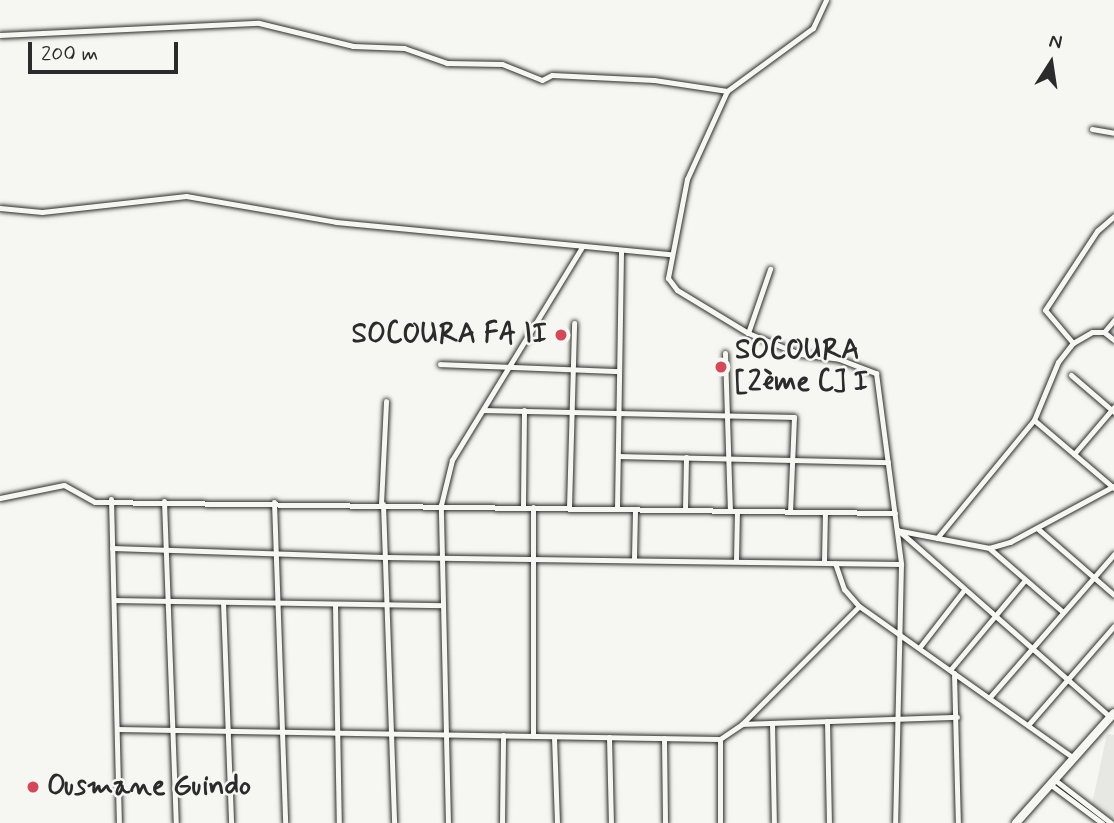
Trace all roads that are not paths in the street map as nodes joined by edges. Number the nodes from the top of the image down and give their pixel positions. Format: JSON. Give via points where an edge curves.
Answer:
{"nodes":[{"id":1,"x":826,"y":0,"type":"edge"},
{"id":2,"x":0,"y":35,"type":"edge"},
{"id":3,"x":727,"y":91,"type":"junction"},
{"id":4,"x":1092,"y":129,"type":"dead end"},
{"id":5,"x":1114,"y":134,"type":"edge"},
{"id":6,"x":0,"y":208,"type":"edge"},
{"id":7,"x":1114,"y":216,"type":"edge"},
{"id":8,"x":582,"y":247,"type":"junction"},
{"id":9,"x":621,"y":251,"type":"junction"},
{"id":10,"x":670,"y":254,"type":"junction"},
{"id":11,"x":769,"y":269,"type":"dead end"},
{"id":12,"x":1114,"y":320,"type":"edge"},
{"id":13,"x":575,"y":323,"type":"dead end"},
{"id":14,"x":1104,"y":332,"type":"junction"},
{"id":15,"x":748,"y":333,"type":"junction"},
{"id":16,"x":1114,"y":340,"type":"edge"},
{"id":17,"x":1073,"y":342,"type":"junction"},
{"id":18,"x":725,"y":353,"type":"dead end"},
{"id":19,"x":440,"y":364,"type":"dead end"},
{"id":20,"x":509,"y":368,"type":"junction"},
{"id":21,"x":573,"y":369,"type":"junction"},
{"id":22,"x":618,"y":371,"type":"junction"},
{"id":23,"x":1071,"y":375,"type":"dead end"},
{"id":24,"x":386,"y":401,"type":"dead end"},
{"id":25,"x":484,"y":410,"type":"junction"},
{"id":26,"x":524,"y":410,"type":"junction"},
{"id":27,"x":572,"y":410,"type":"junction"},
{"id":28,"x":1113,"y":410,"type":"edge"},
{"id":29,"x":618,"y":412,"type":"junction"},
{"id":30,"x":729,"y":416,"type":"junction"},
{"id":31,"x":1034,"y":420,"type":"junction"},
{"id":32,"x":1074,"y":454,"type":"junction"},
{"id":33,"x":620,"y":456,"type":"junction"},
{"id":34,"x":686,"y":457,"type":"junction"},
{"id":35,"x":730,"y":458,"type":"junction"},
{"id":36,"x":792,"y":461,"type":"junction"},
{"id":37,"x":888,"y":462,"type":"junction"},
{"id":38,"x":1114,"y":487,"type":"edge"},
{"id":39,"x":0,"y":498,"type":"edge"},
{"id":40,"x":111,"y":499,"type":"junction"},
{"id":41,"x":164,"y":501,"type":"junction"},
{"id":42,"x":274,"y":502,"type":"junction"},
{"id":43,"x":382,"y":504,"type":"junction"},
{"id":44,"x":441,"y":505,"type":"junction"},
{"id":45,"x":523,"y":506,"type":"junction"},
{"id":46,"x":533,"y":507,"type":"junction"},
{"id":47,"x":569,"y":508,"type":"junction"},
{"id":48,"x":617,"y":508,"type":"junction"},
{"id":49,"x":635,"y":509,"type":"junction"},
{"id":50,"x":685,"y":510,"type":"junction"},
{"id":51,"x":734,"y":510,"type":"junction"},
{"id":52,"x":790,"y":512,"type":"junction"},
{"id":53,"x":825,"y":512,"type":"junction"},
{"id":54,"x":895,"y":513,"type":"junction"},
{"id":55,"x":1037,"y":528,"type":"junction"},
{"id":56,"x":898,"y":530,"type":"junction"},
{"id":57,"x":937,"y":538,"type":"junction"},
{"id":58,"x":112,"y":548,"type":"junction"},
{"id":59,"x":168,"y":548,"type":"junction"},
{"id":60,"x":989,"y":548,"type":"junction"},
{"id":61,"x":276,"y":553,"type":"junction"},
{"id":62,"x":1114,"y":554,"type":"edge"},
{"id":63,"x":531,"y":556,"type":"junction"},
{"id":64,"x":384,"y":557,"type":"junction"},
{"id":65,"x":442,"y":558,"type":"junction"},
{"id":66,"x":634,"y":558,"type":"junction"},
{"id":67,"x":736,"y":561,"type":"junction"},
{"id":68,"x":824,"y":562,"type":"junction"},
{"id":69,"x":835,"y":563,"type":"junction"},
{"id":70,"x":901,"y":564,"type":"junction"},
{"id":71,"x":1094,"y":577,"type":"junction"},
{"id":72,"x":1026,"y":580,"type":"junction"},
{"id":73,"x":964,"y":590,"type":"junction"},
{"id":74,"x":1114,"y":595,"type":"edge"},
{"id":75,"x":114,"y":600,"type":"junction"},
{"id":76,"x":170,"y":601,"type":"junction"},
{"id":77,"x":223,"y":602,"type":"junction"},
{"id":78,"x":278,"y":602,"type":"junction"},
{"id":79,"x":335,"y":604,"type":"junction"},
{"id":80,"x":387,"y":604,"type":"junction"},
{"id":81,"x":443,"y":605,"type":"junction"},
{"id":82,"x":859,"y":606,"type":"junction"},
{"id":83,"x":1063,"y":612,"type":"junction"},
{"id":84,"x":994,"y":616,"type":"junction"},
{"id":85,"x":1114,"y":626,"type":"edge"},
{"id":86,"x":897,"y":633,"type":"junction"},
{"id":87,"x":919,"y":649,"type":"junction"},
{"id":88,"x":1032,"y":649,"type":"junction"},
{"id":89,"x":952,"y":672,"type":"junction"},
{"id":90,"x":1067,"y":680,"type":"junction"},
{"id":91,"x":989,"y":698,"type":"junction"},
{"id":92,"x":1112,"y":715,"type":"edge"},
{"id":93,"x":957,"y":717,"type":"junction"},
{"id":94,"x":896,"y":719,"type":"junction"},
{"id":95,"x":827,"y":721,"type":"junction"},
{"id":96,"x":772,"y":723,"type":"junction"},
{"id":97,"x":742,"y":724,"type":"junction"},
{"id":98,"x":1028,"y":725,"type":"junction"},
{"id":99,"x":117,"y":729,"type":"junction"},
{"id":100,"x":172,"y":730,"type":"junction"},
{"id":101,"x":228,"y":731,"type":"junction"},
{"id":102,"x":282,"y":732,"type":"junction"},
{"id":103,"x":337,"y":732,"type":"junction"},
{"id":104,"x":391,"y":733,"type":"junction"},
{"id":105,"x":446,"y":734,"type":"junction"},
{"id":106,"x":503,"y":735,"type":"junction"},
{"id":107,"x":533,"y":736,"type":"junction"},
{"id":108,"x":554,"y":737,"type":"junction"},
{"id":109,"x":609,"y":737,"type":"junction"},
{"id":110,"x":664,"y":738,"type":"junction"},
{"id":111,"x":720,"y":740,"type":"junction"},
{"id":112,"x":1074,"y":758,"type":"junction"},
{"id":113,"x":1053,"y":782,"type":"junction"},
{"id":114,"x":119,"y":823,"type":"edge"},
{"id":115,"x":176,"y":823,"type":"edge"},
{"id":116,"x":231,"y":823,"type":"edge"},
{"id":117,"x":285,"y":823,"type":"edge"},
{"id":118,"x":339,"y":823,"type":"edge"},
{"id":119,"x":394,"y":823,"type":"edge"},
{"id":120,"x":448,"y":823,"type":"edge"},
{"id":121,"x":502,"y":823,"type":"edge"},
{"id":122,"x":557,"y":823,"type":"edge"},
{"id":123,"x":611,"y":823,"type":"edge"},
{"id":124,"x":665,"y":823,"type":"edge"},
{"id":125,"x":720,"y":823,"type":"edge"},
{"id":126,"x":775,"y":823,"type":"edge"},
{"id":127,"x":829,"y":823,"type":"edge"},
{"id":128,"x":895,"y":823,"type":"edge"},
{"id":129,"x":958,"y":823,"type":"edge"},
{"id":130,"x":1016,"y":823,"type":"edge"},
{"id":131,"x":1102,"y":823,"type":"edge"},
{"id":132,"x":1111,"y":823,"type":"edge"}],
"edges":[{"from":1,"to":3,"type":"street","via":[[813,28]]},
{"from":2,"to":3,"type":"street","via":[[259,23],[354,46],[404,48],[447,63],[502,64],[542,80],[552,75],[654,80]]},
{"from":3,"to":10,"type":"street","via":[[689,173]]},
{"from":4,"to":5,"type":"street"},
{"from":6,"to":8,"type":"street","via":[[42,212],[186,196],[337,222]]},
{"from":7,"to":17,"type":"street","via":[[1097,230],[1045,310]]},
{"from":8,"to":9,"type":"street"},
{"from":8,"to":20,"type":"street"},
{"from":9,"to":10,"type":"street"},
{"from":9,"to":22,"type":"street"},
{"from":10,"to":15,"type":"street","via":[[670,284]]},
{"from":11,"to":15,"type":"street"},
{"from":12,"to":14,"type":"street"},
{"from":13,"to":21,"type":"street"},
{"from":14,"to":16,"type":"street"},
{"from":14,"to":17,"type":"street","via":[[1092,332]]},
{"from":15,"to":37,"type":"street","via":[[800,354],[873,370]]},
{"from":17,"to":31,"type":"street","via":[[1058,362]]},
{"from":18,"to":30,"type":"street"},
{"from":19,"to":20,"type":"street"},
{"from":20,"to":21,"type":"street"},
{"from":20,"to":25,"type":"street"},
{"from":21,"to":22,"type":"street"},
{"from":21,"to":27,"type":"street"},
{"from":22,"to":29,"type":"street"},
{"from":23,"to":28,"type":"street"},
{"from":24,"to":43,"type":"street"},
{"from":25,"to":26,"type":"street"},
{"from":25,"to":44,"type":"street","via":[[452,460]]},
{"from":26,"to":27,"type":"street"},
{"from":26,"to":45,"type":"street"},
{"from":27,"to":29,"type":"street"},
{"from":27,"to":47,"type":"street"},
{"from":28,"to":32,"type":"street"},
{"from":29,"to":30,"type":"street"},
{"from":29,"to":33,"type":"street"},
{"from":30,"to":35,"type":"street"},
{"from":30,"to":36,"type":"street","via":[[794,417]]},
{"from":31,"to":32,"type":"street"},
{"from":31,"to":57,"type":"street"},
{"from":32,"to":38,"type":"street"},
{"from":33,"to":34,"type":"street"},
{"from":33,"to":48,"type":"street"},
{"from":34,"to":35,"type":"street"},
{"from":34,"to":50,"type":"street"},
{"from":35,"to":36,"type":"street"},
{"from":35,"to":51,"type":"street"},
{"from":36,"to":37,"type":"street"},
{"from":36,"to":52,"type":"street"},
{"from":37,"to":54,"type":"street"},
{"from":38,"to":55,"type":"street"},
{"from":39,"to":40,"type":"street","via":[[64,485],[95,502]]},
{"from":40,"to":41,"type":"street"},
{"from":40,"to":58,"type":"street"},
{"from":41,"to":42,"type":"street"},
{"from":41,"to":59,"type":"street"},
{"from":42,"to":43,"type":"street"},
{"from":42,"to":61,"type":"street"},
{"from":43,"to":44,"type":"street"},
{"from":43,"to":64,"type":"street"},
{"from":44,"to":45,"type":"street"},
{"from":44,"to":65,"type":"street"},
{"from":45,"to":46,"type":"street"},
{"from":46,"to":47,"type":"street"},
{"from":46,"to":63,"type":"street"},
{"from":47,"to":48,"type":"street"},
{"from":48,"to":49,"type":"street"},
{"from":49,"to":50,"type":"street"},
{"from":49,"to":66,"type":"street"},
{"from":50,"to":51,"type":"street"},
{"from":51,"to":52,"type":"street"},
{"from":51,"to":67,"type":"street"},
{"from":52,"to":53,"type":"street"},
{"from":53,"to":54,"type":"street"},
{"from":53,"to":68,"type":"street"},
{"from":54,"to":56,"type":"street"},
{"from":55,"to":60,"type":"street"},
{"from":55,"to":71,"type":"street"},
{"from":56,"to":57,"type":"street"},
{"from":56,"to":70,"type":"street"},
{"from":56,"to":73,"type":"street"},
{"from":57,"to":60,"type":"street"},
{"from":58,"to":59,"type":"street"},
{"from":58,"to":75,"type":"street"},
{"from":59,"to":61,"type":"street"},
{"from":59,"to":76,"type":"street"},
{"from":60,"to":72,"type":"street"},
{"from":61,"to":64,"type":"street"},
{"from":61,"to":78,"type":"street"},
{"from":62,"to":71,"type":"street"},
{"from":63,"to":65,"type":"street"},
{"from":63,"to":66,"type":"street"},
{"from":63,"to":107,"type":"street"},
{"from":64,"to":65,"type":"street"},
{"from":64,"to":80,"type":"street"},
{"from":65,"to":81,"type":"street"},
{"from":66,"to":67,"type":"street"},
{"from":67,"to":68,"type":"street"},
{"from":68,"to":69,"type":"street"},
{"from":69,"to":70,"type":"street"},
{"from":69,"to":82,"type":"street","via":[[844,589]]},
{"from":70,"to":86,"type":"street"},
{"from":71,"to":74,"type":"street"},
{"from":71,"to":83,"type":"street"},
{"from":72,"to":83,"type":"street"},
{"from":72,"to":84,"type":"street"},
{"from":73,"to":84,"type":"street"},
{"from":73,"to":87,"type":"street"},
{"from":75,"to":76,"type":"street"},
{"from":75,"to":99,"type":"street"},
{"from":76,"to":77,"type":"street"},
{"from":76,"to":100,"type":"street"},
{"from":77,"to":78,"type":"street"},
{"from":77,"to":101,"type":"street"},
{"from":78,"to":79,"type":"street"},
{"from":78,"to":102,"type":"street"},
{"from":79,"to":80,"type":"street"},
{"from":79,"to":103,"type":"street"},
{"from":80,"to":81,"type":"street"},
{"from":80,"to":104,"type":"street"},
{"from":81,"to":105,"type":"street"},
{"from":82,"to":86,"type":"street"},
{"from":82,"to":97,"type":"street"},
{"from":83,"to":88,"type":"street"},
{"from":84,"to":88,"type":"street"},
{"from":84,"to":89,"type":"street"},
{"from":85,"to":90,"type":"street"},
{"from":86,"to":87,"type":"street"},
{"from":86,"to":94,"type":"street"},
{"from":87,"to":89,"type":"street"},
{"from":88,"to":90,"type":"street"},
{"from":88,"to":91,"type":"street"},
{"from":89,"to":91,"type":"street"},
{"from":89,"to":93,"type":"street"},
{"from":90,"to":92,"type":"street"},
{"from":90,"to":98,"type":"street"},
{"from":91,"to":98,"type":"street"},
{"from":92,"to":112,"type":"main road"},
{"from":93,"to":94,"type":"street"},
{"from":93,"to":129,"type":"street"},
{"from":94,"to":95,"type":"street"},
{"from":94,"to":128,"type":"street"},
{"from":95,"to":96,"type":"street"},
{"from":95,"to":127,"type":"street"},
{"from":96,"to":97,"type":"street"},
{"from":96,"to":126,"type":"street"},
{"from":97,"to":111,"type":"street"},
{"from":98,"to":112,"type":"street"},
{"from":99,"to":100,"type":"street"},
{"from":99,"to":114,"type":"street"},
{"from":100,"to":101,"type":"street"},
{"from":100,"to":115,"type":"street"},
{"from":101,"to":102,"type":"street"},
{"from":101,"to":116,"type":"street"},
{"from":102,"to":103,"type":"street"},
{"from":102,"to":117,"type":"street"},
{"from":103,"to":104,"type":"street"},
{"from":103,"to":118,"type":"street"},
{"from":104,"to":105,"type":"street"},
{"from":104,"to":119,"type":"street"},
{"from":105,"to":106,"type":"street"},
{"from":105,"to":120,"type":"street"},
{"from":106,"to":107,"type":"street"},
{"from":106,"to":121,"type":"street"},
{"from":107,"to":108,"type":"street"},
{"from":108,"to":109,"type":"street"},
{"from":108,"to":122,"type":"street"},
{"from":109,"to":110,"type":"street"},
{"from":109,"to":123,"type":"street"},
{"from":110,"to":111,"type":"street"},
{"from":110,"to":124,"type":"street"},
{"from":111,"to":125,"type":"street"},
{"from":112,"to":113,"type":"main road"},
{"from":113,"to":130,"type":"main road"},
{"from":113,"to":131,"type":"street"},
{"from":113,"to":132,"type":"street"}]}
